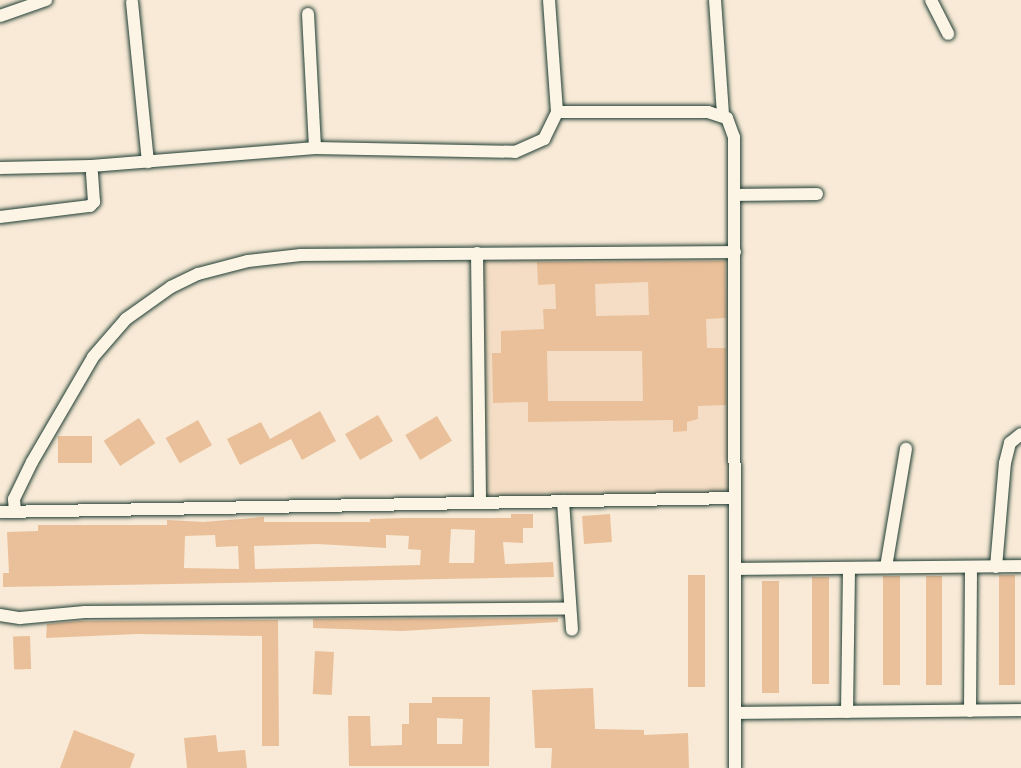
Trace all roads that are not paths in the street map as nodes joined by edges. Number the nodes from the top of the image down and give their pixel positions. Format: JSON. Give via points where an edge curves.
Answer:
{"nodes":[{"id":1,"x":46,"y":0,"type":"edge"},
{"id":2,"x":549,"y":0,"type":"edge"},
{"id":3,"x":715,"y":0,"type":"edge"},
{"id":4,"x":931,"y":0,"type":"edge"},
{"id":5,"x":132,"y":2,"type":"dead end"},
{"id":6,"x":308,"y":14,"type":"dead end"},
{"id":7,"x":0,"y":16,"type":"edge"},
{"id":8,"x":948,"y":34,"type":"dead end"},
{"id":9,"x":557,"y":112,"type":"junction"},
{"id":10,"x":723,"y":115,"type":"junction"},
{"id":11,"x":315,"y":148,"type":"junction"},
{"id":12,"x":148,"y":162,"type":"junction"},
{"id":13,"x":0,"y":168,"type":"edge"},
{"id":14,"x":92,"y":173,"type":"dead end"},
{"id":15,"x":817,"y":194,"type":"dead end"},
{"id":16,"x":734,"y":195,"type":"junction"},
{"id":17,"x":0,"y":217,"type":"edge"},
{"id":18,"x":735,"y":252,"type":"junction"},
{"id":19,"x":477,"y":253,"type":"junction"},
{"id":20,"x":1021,"y":434,"type":"edge"},
{"id":21,"x":906,"y":449,"type":"dead end"},
{"id":22,"x":735,"y":498,"type":"junction"},
{"id":23,"x":563,"y":501,"type":"junction"},
{"id":24,"x":480,"y":502,"type":"junction"},
{"id":25,"x":15,"y":511,"type":"junction"},
{"id":26,"x":0,"y":512,"type":"edge"},
{"id":27,"x":1021,"y":566,"type":"edge"},
{"id":28,"x":886,"y":567,"type":"junction"},
{"id":29,"x":971,"y":567,"type":"junction"},
{"id":30,"x":996,"y":567,"type":"junction"},
{"id":31,"x":849,"y":568,"type":"junction"},
{"id":32,"x":736,"y":569,"type":"junction"},
{"id":33,"x":569,"y":609,"type":"junction"},
{"id":34,"x":0,"y":615,"type":"edge"},
{"id":35,"x":572,"y":630,"type":"dead end"},
{"id":36,"x":1021,"y":710,"type":"edge"},
{"id":37,"x":970,"y":711,"type":"junction"},
{"id":38,"x":847,"y":712,"type":"junction"},
{"id":39,"x":736,"y":713,"type":"junction"},
{"id":40,"x":736,"y":768,"type":"edge"}],
"edges":[{"from":1,"to":7,"type":"street"},
{"from":2,"to":9,"type":"street"},
{"from":3,"to":10,"type":"street"},
{"from":4,"to":8,"type":"street"},
{"from":5,"to":12,"type":"street"},
{"from":6,"to":11,"type":"street"},
{"from":9,"to":10,"type":"street"},
{"from":9,"to":11,"type":"street","via":[[544,139],[523,151]]},
{"from":10,"to":16,"type":"street","via":[[734,137]]},
{"from":11,"to":12,"type":"street"},
{"from":12,"to":13,"type":"street"},
{"from":14,"to":17,"type":"street","via":[[94,202],[90,206]]},
{"from":15,"to":16,"type":"street"},
{"from":16,"to":18,"type":"street"},
{"from":18,"to":19,"type":"street"},
{"from":18,"to":22,"type":"street"},
{"from":19,"to":24,"type":"street"},
{"from":19,"to":25,"type":"street","via":[[274,257],[223,266],[171,286],[126,319],[93,357],[32,462],[14,499]]},
{"from":20,"to":30,"type":"street","via":[[1010,443],[1005,463]]},
{"from":21,"to":28,"type":"street"},
{"from":22,"to":23,"type":"street"},
{"from":22,"to":32,"type":"street"},
{"from":23,"to":24,"type":"street"},
{"from":23,"to":33,"type":"street"},
{"from":24,"to":25,"type":"street"},
{"from":25,"to":26,"type":"street"},
{"from":27,"to":30,"type":"street"},
{"from":28,"to":29,"type":"street"},
{"from":28,"to":31,"type":"street"},
{"from":29,"to":30,"type":"street"},
{"from":29,"to":37,"type":"street"},
{"from":31,"to":32,"type":"street"},
{"from":31,"to":38,"type":"street"},
{"from":32,"to":39,"type":"street"},
{"from":33,"to":34,"type":"street"},
{"from":33,"to":35,"type":"street"},
{"from":36,"to":37,"type":"street"},
{"from":37,"to":38,"type":"street"},
{"from":38,"to":39,"type":"street"},
{"from":39,"to":40,"type":"street"}]}
